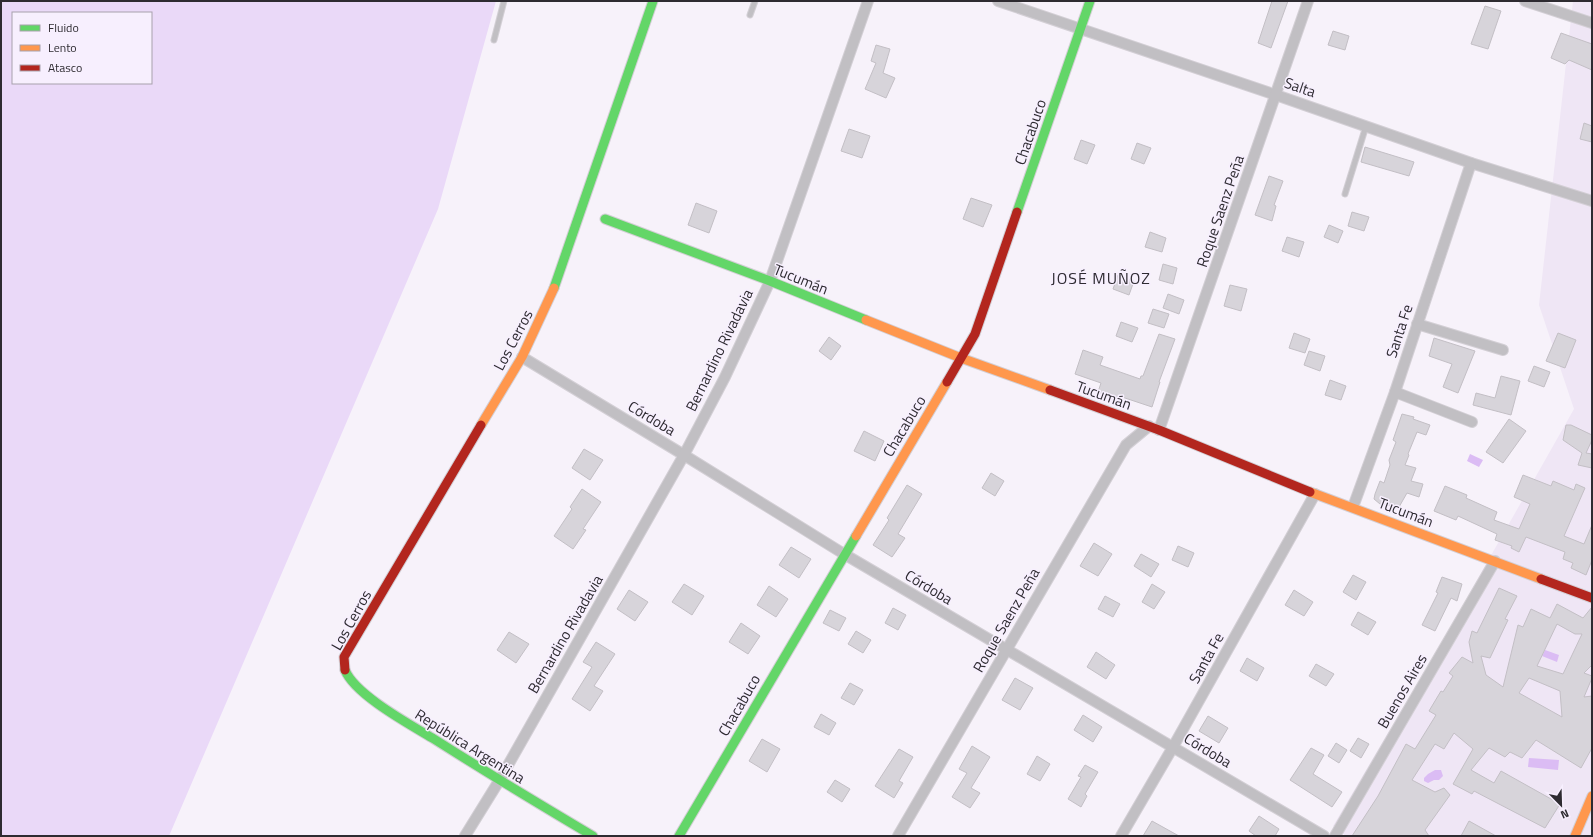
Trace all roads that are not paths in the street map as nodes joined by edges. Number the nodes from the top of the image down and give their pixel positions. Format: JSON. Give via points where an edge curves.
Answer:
{"nodes":[{"id":1,"x":504,"y":1,"type":"edge"},
{"id":2,"x":653,"y":1,"type":"edge"},
{"id":3,"x":755,"y":1,"type":"edge"},
{"id":4,"x":868,"y":1,"type":"edge"},
{"id":5,"x":998,"y":1,"type":"edge"},
{"id":6,"x":1090,"y":1,"type":"edge"},
{"id":7,"x":1308,"y":1,"type":"edge"},
{"id":8,"x":1525,"y":1,"type":"edge"},
{"id":9,"x":750,"y":15,"type":"dead end"},
{"id":10,"x":1592,"y":23,"type":"edge"},
{"id":11,"x":1081,"y":30,"type":"junction"},
{"id":12,"x":494,"y":40,"type":"dead end"},
{"id":13,"x":1276,"y":95,"type":"junction"},
{"id":14,"x":1366,"y":126,"type":"junction"},
{"id":15,"x":1471,"y":163,"type":"junction"},
{"id":16,"x":1345,"y":194,"type":"dead end"},
{"id":17,"x":1592,"y":201,"type":"edge"},
{"id":18,"x":605,"y":219,"type":"dead end"},
{"id":19,"x":770,"y":281,"type":"junction"},
{"id":20,"x":1417,"y":324,"type":"junction"},
{"id":21,"x":1504,"y":350,"type":"dead end"},
{"id":22,"x":522,"y":357,"type":"junction"},
{"id":23,"x":961,"y":358,"type":"junction"},
{"id":24,"x":1395,"y":392,"type":"junction"},
{"id":25,"x":1472,"y":422,"type":"dead end"},
{"id":26,"x":1154,"y":428,"type":"junction"},
{"id":27,"x":684,"y":455,"type":"junction"},
{"id":28,"x":1315,"y":494,"type":"junction"},
{"id":29,"x":1354,"y":507,"type":"junction"},
{"id":30,"x":844,"y":554,"type":"junction"},
{"id":31,"x":1495,"y":561,"type":"junction"},
{"id":32,"x":1592,"y":598,"type":"edge"},
{"id":33,"x":1006,"y":650,"type":"junction"},
{"id":34,"x":343,"y":666,"type":"joint"},
{"id":35,"x":1173,"y":747,"type":"junction"},
{"id":36,"x":499,"y":780,"type":"junction"},
{"id":37,"x":1592,"y":797,"type":"edge"},
{"id":38,"x":465,"y":836,"type":"edge"},
{"id":39,"x":593,"y":836,"type":"edge"},
{"id":40,"x":679,"y":836,"type":"edge"},
{"id":41,"x":898,"y":836,"type":"edge"},
{"id":42,"x":1121,"y":836,"type":"edge"},
{"id":43,"x":1324,"y":836,"type":"edge"},
{"id":44,"x":1335,"y":836,"type":"edge"},
{"id":45,"x":1575,"y":836,"type":"edge"}],
"edges":[{"from":1,"to":12,"type":"lane"},
{"from":2,"to":22,"type":"street","name":"Los Cerros","via":[[552,293]]},
{"from":3,"to":9,"type":"lane"},
{"from":4,"to":19,"type":"street","name":"Bernardino Rivadavia"},
{"from":5,"to":11,"type":"street","name":"Salta"},
{"from":6,"to":11,"type":"street","name":"Chacabuco"},
{"from":7,"to":13,"type":"street","name":"Roque Saenz Peña"},
{"from":8,"to":10,"type":"street"},
{"from":11,"to":13,"type":"street","name":"Salta"},
{"from":11,"to":23,"type":"street","name":"Chacabuco","via":[[975,334]]},
{"from":13,"to":14,"type":"street","name":"Salta"},
{"from":13,"to":26,"type":"street","name":"Roque Saenz Peña"},
{"from":14,"to":15,"type":"street","name":"Salta"},
{"from":14,"to":16,"type":"lane"},
{"from":15,"to":17,"type":"street","name":"Salta"},
{"from":15,"to":20,"type":"street","name":"Santa Fe"},
{"from":18,"to":19,"type":"street","name":"Tucumán"},
{"from":19,"to":23,"type":"street","name":"Tucumán"},
{"from":19,"to":27,"type":"street","name":"Bernardino Rivadavia","via":[[725,377]]},
{"from":20,"to":21,"type":"street"},
{"from":20,"to":24,"type":"street","name":"Santa Fe"},
{"from":22,"to":27,"type":"street","name":"Córdoba"},
{"from":22,"to":34,"type":"street","name":"Los Cerros","via":[[344,657]]},
{"from":23,"to":26,"type":"street","name":"Tucumán"},
{"from":23,"to":30,"type":"street","name":"Chacabuco"},
{"from":24,"to":25,"type":"street"},
{"from":24,"to":29,"type":"street","name":"Santa Fe"},
{"from":26,"to":28,"type":"street","name":"Tucumán"},
{"from":26,"to":33,"type":"street","name":"Roque Saenz Peña","via":[[1126,445]]},
{"from":27,"to":30,"type":"street","name":"Córdoba"},
{"from":27,"to":36,"type":"street","name":"Bernardino Rivadavia"},
{"from":28,"to":29,"type":"street","name":"Tucumán"},
{"from":28,"to":35,"type":"street","name":"Santa Fe"},
{"from":29,"to":31,"type":"street","name":"Tucumán"},
{"from":30,"to":33,"type":"street","name":"Córdoba"},
{"from":30,"to":40,"type":"street","name":"Chacabuco"},
{"from":31,"to":32,"type":"street","name":"Tucumán"},
{"from":31,"to":44,"type":"street","name":"Buenos Aires"},
{"from":33,"to":35,"type":"street","name":"Córdoba"},
{"from":33,"to":41,"type":"street","name":"Roque Saenz Peña"},
{"from":34,"to":36,"type":"street","name":"República Argentina","via":[[348,676],[379,703]]},
{"from":35,"to":42,"type":"street","name":"Santa Fe"},
{"from":35,"to":43,"type":"street","name":"Córdoba"},
{"from":36,"to":38,"type":"street","name":"Bernardino Rivadavia"},
{"from":36,"to":39,"type":"street","name":"República Argentina"},
{"from":37,"to":45,"type":"street"}]}
